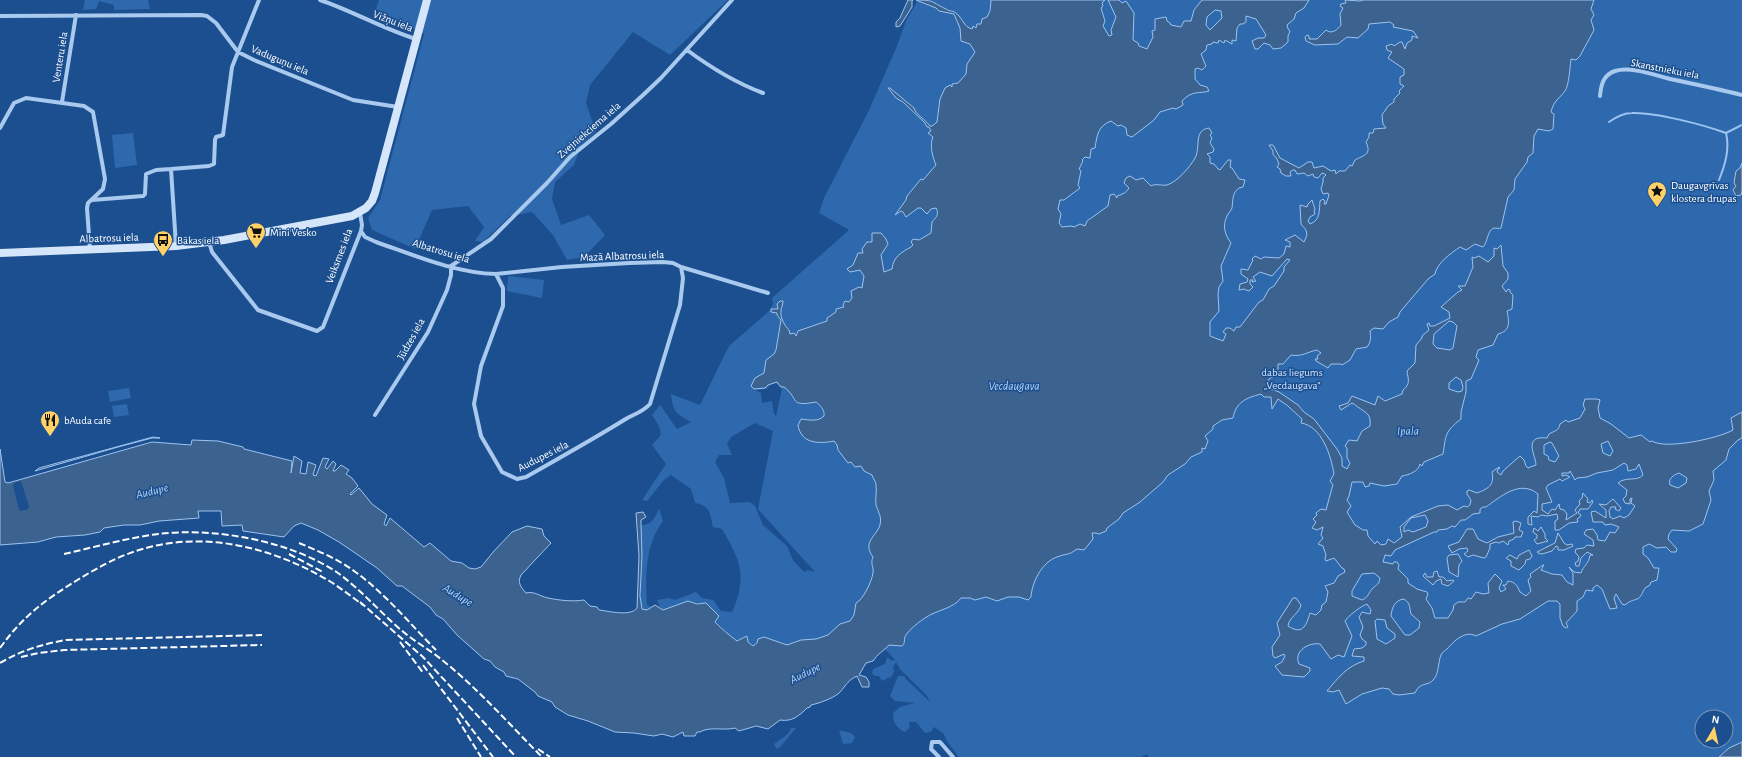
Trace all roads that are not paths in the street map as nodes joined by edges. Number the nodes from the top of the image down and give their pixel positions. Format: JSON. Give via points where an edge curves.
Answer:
{"nodes":[{"id":1,"x":259,"y":0,"type":"edge"},
{"id":2,"x":320,"y":0,"type":"edge"},
{"id":3,"x":427,"y":0,"type":"edge"},
{"id":4,"x":732,"y":0,"type":"edge"},
{"id":5,"x":76,"y":15,"type":"junction"},
{"id":6,"x":0,"y":16,"type":"edge"},
{"id":7,"x":416,"y":39,"type":"junction"},
{"id":8,"x":687,"y":50,"type":"junction"},
{"id":9,"x":238,"y":52,"type":"junction"},
{"id":10,"x":763,"y":93,"type":"dead end"},
{"id":11,"x":1742,"y":95,"type":"edge"},
{"id":12,"x":1600,"y":96,"type":"dead end"},
{"id":13,"x":62,"y":102,"type":"junction"},
{"id":14,"x":398,"y":107,"type":"junction"},
{"id":15,"x":1,"y":125,"type":"edge"},
{"id":16,"x":171,"y":170,"type":"junction"},
{"id":17,"x":92,"y":200,"type":"junction"},
{"id":18,"x":360,"y":212,"type":"junction"},
{"id":19,"x":361,"y":231,"type":"junction"},
{"id":20,"x":209,"y":242,"type":"junction"},
{"id":21,"x":176,"y":246,"type":"junction"},
{"id":22,"x":90,"y":250,"type":"junction"},
{"id":23,"x":0,"y":253,"type":"edge"},
{"id":24,"x":451,"y":266,"type":"junction"},
{"id":25,"x":681,"y":267,"type":"junction"},
{"id":26,"x":496,"y":274,"type":"junction"},
{"id":27,"x":768,"y":293,"type":"dead end"},
{"id":28,"x":375,"y":415,"type":"dead end"},
{"id":29,"x":939,"y":757,"type":"edge"},
{"id":30,"x":953,"y":757,"type":"edge"}],
"edges":[{"from":1,"to":9,"type":"street"},
{"from":2,"to":7,"type":"street","name":"Vižņu iela"},
{"from":3,"to":7,"type":"main road"},
{"from":4,"to":8,"type":"street","name":"Zvejniekciema iela"},
{"from":5,"to":6,"type":"street","name":"Vaduguņu iela"},
{"from":5,"to":9,"type":"street","name":"Vaduguņu iela","via":[[207,16],[216,23]]},
{"from":5,"to":13,"type":"street","name":"Venteru iela"},
{"from":7,"to":14,"type":"main road"},
{"from":8,"to":10,"type":"street","via":[[750,88]]},
{"from":8,"to":24,"type":"street","name":"Zvejniekciema iela","via":[[621,115],[570,157],[547,184],[491,239]]},
{"from":9,"to":14,"type":"street","name":"Vaduguņu iela","via":[[353,100]]},
{"from":9,"to":16,"type":"street","via":[[229,80],[223,135],[214,140],[214,164]]},
{"from":11,"to":12,"type":"street","name":"Skanstnieku iela","via":[[1620,70],[1605,78]]},
{"from":13,"to":15,"type":"street","via":[[26,98],[14,103]]},
{"from":13,"to":17,"type":"street","via":[[84,106],[94,116],[105,179],[103,189]]},
{"from":14,"to":18,"type":"main road","via":[[375,193],[372,201]]},
{"from":16,"to":17,"type":"street","via":[[156,170],[146,174],[143,196]]},
{"from":16,"to":21,"type":"street"},
{"from":17,"to":22,"type":"street","via":[[87,208]]},
{"from":18,"to":19,"type":"street","name":"Veiksmes iela"},
{"from":18,"to":20,"type":"main road","name":"Albatrosu iela","via":[[344,218]]},
{"from":19,"to":20,"type":"street","name":"Veiksmes iela","via":[[323,327],[316,332],[258,310],[212,252]]},
{"from":19,"to":24,"type":"street","name":"Albatrosu iela","via":[[376,242]]},
{"from":20,"to":21,"type":"main road","name":"Albatrosu iela"},
{"from":21,"to":22,"type":"main road","name":"Albatrosu iela"},
{"from":22,"to":23,"type":"main road","name":"Albatrosu iela"},
{"from":24,"to":26,"type":"street","name":"Albatrosu iela","via":[[481,274]]},
{"from":24,"to":28,"type":"street","name":"Jūdzes iela","via":[[447,290],[428,332]]},
{"from":25,"to":26,"type":"street","name":"Mazā Albatrosu iela","via":[[674,263],[629,263]]},
{"from":25,"to":26,"type":"street","name":"Audupes iela","via":[[683,278],[680,305],[650,404],[645,411],[626,418],[596,438],[526,477],[517,479],[502,472],[492,458],[481,436],[474,404],[481,366],[504,306],[503,288]]},
{"from":25,"to":27,"type":"street","name":"Mazā Albatrosu iela"},
{"from":29,"to":30,"type":"street","via":[[931,749],[932,742],[940,742]]}]}
